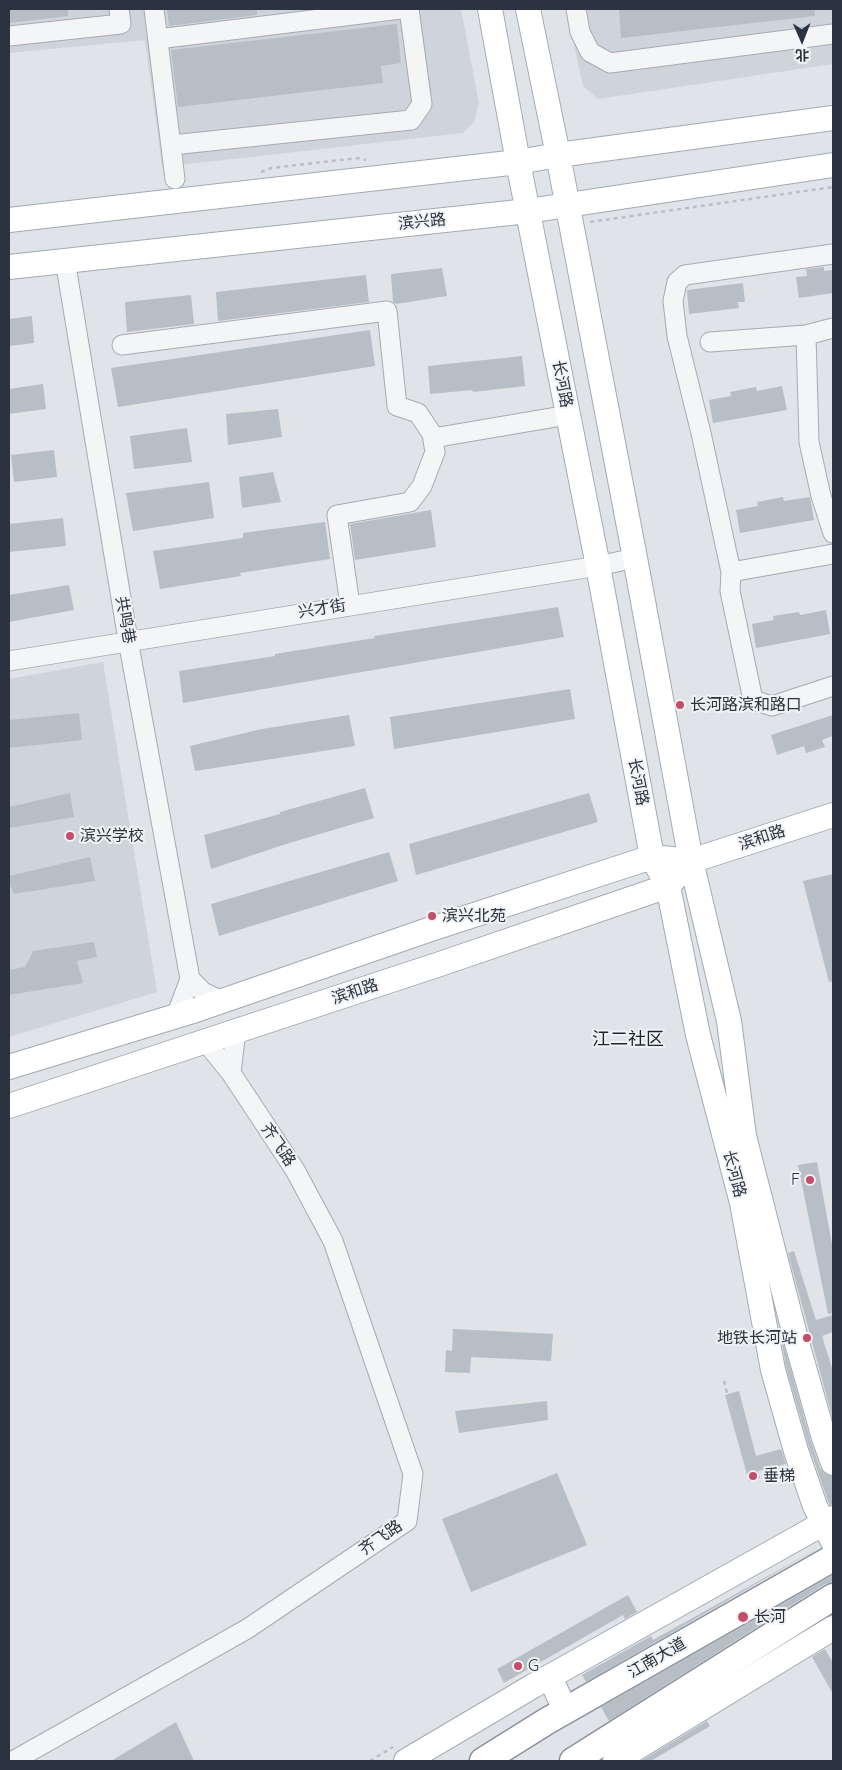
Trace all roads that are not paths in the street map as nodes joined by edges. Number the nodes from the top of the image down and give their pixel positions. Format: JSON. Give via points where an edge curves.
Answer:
{"nodes":[{"id":1,"x":119,"y":9,"type":"edge"},
{"id":2,"x":154,"y":9,"type":"edge"},
{"id":3,"x":401,"y":9,"type":"edge"},
{"id":4,"x":409,"y":9,"type":"edge"},
{"id":5,"x":490,"y":9,"type":"edge"},
{"id":6,"x":528,"y":9,"type":"edge"},
{"id":7,"x":576,"y":9,"type":"edge"},
{"id":8,"x":833,"y":34,"type":"edge"},
{"id":9,"x":9,"y":36,"type":"edge"},
{"id":10,"x":158,"y":39,"type":"junction"},
{"id":11,"x":833,"y":118,"type":"edge"},
{"id":12,"x":172,"y":145,"type":"junction"},
{"id":13,"x":558,"y":154,"type":"junction"},
{"id":14,"x":518,"y":162,"type":"junction"},
{"id":15,"x":833,"y":164,"type":"edge"},
{"id":16,"x":175,"y":179,"type":"dead end"},
{"id":17,"x":568,"y":205,"type":"junction"},
{"id":18,"x":528,"y":211,"type":"junction"},
{"id":19,"x":9,"y":220,"type":"edge"},
{"id":20,"x":833,"y":254,"type":"edge"},
{"id":21,"x":64,"y":260,"type":"junction"},
{"id":22,"x":9,"y":267,"type":"edge"},
{"id":23,"x":833,"y":328,"type":"edge"},
{"id":24,"x":806,"y":335,"type":"junction"},
{"id":25,"x":710,"y":342,"type":"dead end"},
{"id":26,"x":122,"y":345,"type":"dead end"},
{"id":27,"x":568,"y":415,"type":"junction"},
{"id":28,"x":433,"y":438,"type":"junction"},
{"id":29,"x":833,"y":533,"type":"edge"},
{"id":30,"x":833,"y":554,"type":"edge"},
{"id":31,"x":635,"y":558,"type":"junction"},
{"id":32,"x":598,"y":566,"type":"junction"},
{"id":33,"x":731,"y":572,"type":"junction"},
{"id":34,"x":350,"y":605,"type":"junction"},
{"id":35,"x":128,"y":640,"type":"junction"},
{"id":36,"x":9,"y":661,"type":"edge"},
{"id":37,"x":833,"y":686,"type":"edge"},
{"id":38,"x":833,"y":815,"type":"edge"},
{"id":39,"x":652,"y":857,"type":"junction"},
{"id":40,"x":691,"y":860,"type":"junction"},
{"id":41,"x":668,"y":886,"type":"junction"},
{"id":42,"x":190,"y":979,"type":"junction"},
{"id":43,"x":222,"y":1001,"type":"junction"},
{"id":44,"x":176,"y":1016,"type":"junction"},
{"id":45,"x":236,"y":1031,"type":"junction"},
{"id":46,"x":205,"y":1041,"type":"junction"},
{"id":47,"x":9,"y":1067,"type":"edge"},
{"id":48,"x":231,"y":1074,"type":"junction"},
{"id":49,"x":9,"y":1106,"type":"edge"},
{"id":50,"x":833,"y":1463,"type":"edge"},
{"id":51,"x":830,"y":1528,"type":"edge"},
{"id":52,"x":833,"y":1558,"type":"edge"},
{"id":53,"x":833,"y":1597,"type":"edge"},
{"id":54,"x":833,"y":1628,"type":"edge"},
{"id":55,"x":550,"y":1677,"type":"junction"},
{"id":56,"x":565,"y":1710,"type":"junction"},
{"id":57,"x":621,"y":1749,"type":"edge"},
{"id":58,"x":13,"y":1761,"type":"edge"},
{"id":59,"x":406,"y":1761,"type":"edge"},
{"id":60,"x":482,"y":1761,"type":"edge"},
{"id":61,"x":573,"y":1761,"type":"edge"}],
"edges":[{"from":1,"to":9,"type":"street","via":[[121,24]]},
{"from":2,"to":10,"type":"street"},
{"from":3,"to":10,"type":"street"},
{"from":4,"to":12,"type":"street","via":[[422,104],[411,120]]},
{"from":5,"to":14,"type":"main road","name":"长河路"},
{"from":6,"to":13,"type":"main road","name":"长河路"},
{"from":7,"to":8,"type":"street","via":[[580,32],[590,52],[610,63]]},
{"from":10,"to":12,"type":"street"},
{"from":11,"to":13,"type":"main road"},
{"from":12,"to":16,"type":"street"},
{"from":13,"to":14,"type":"main road"},
{"from":13,"to":17,"type":"main road","name":"长河路"},
{"from":14,"to":18,"type":"main road","name":"长河路"},
{"from":14,"to":19,"type":"main road"},
{"from":15,"to":17,"type":"main road","name":"滨兴路"},
{"from":17,"to":18,"type":"main road","name":"滨兴路"},
{"from":17,"to":31,"type":"main road","name":"长河路"},
{"from":18,"to":21,"type":"main road","name":"滨兴路"},
{"from":18,"to":27,"type":"main road","name":"长河路"},
{"from":20,"to":33,"type":"street","via":[[685,275],[676,282],[673,301],[677,336]]},
{"from":21,"to":22,"type":"main road","name":"滨兴路"},
{"from":21,"to":35,"type":"street","name":"共鸣巷"},
{"from":23,"to":24,"type":"street"},
{"from":24,"to":25,"type":"street"},
{"from":24,"to":29,"type":"street","via":[[809,442]]},
{"from":26,"to":28,"type":"street","via":[[388,311],[397,406],[418,413]]},
{"from":27,"to":28,"type":"street"},
{"from":27,"to":32,"type":"main road","name":"长河路"},
{"from":28,"to":34,"type":"street","via":[[435,452],[429,470],[410,502],[337,515]]},
{"from":30,"to":33,"type":"street"},
{"from":31,"to":32,"type":"street","name":"兴才街"},
{"from":31,"to":40,"type":"main road","name":"长河路"},
{"from":32,"to":34,"type":"street","name":"兴才街"},
{"from":32,"to":39,"type":"main road","name":"长河路"},
{"from":33,"to":37,"type":"street","via":[[730,591],[753,700],[772,706]]},
{"from":34,"to":35,"type":"street","name":"兴才街"},
{"from":35,"to":36,"type":"street","name":"兴才街"},
{"from":35,"to":42,"type":"street","name":"共鸣巷"},
{"from":38,"to":40,"type":"main road","name":"滨和路"},
{"from":39,"to":40,"type":"main road","name":"滨和路"},
{"from":39,"to":41,"type":"main road","name":"长河路"},
{"from":39,"to":43,"type":"main road","name":"滨和路"},
{"from":40,"to":41,"type":"main road","name":"滨和路"},
{"from":40,"to":50,"type":"main road","name":"长河路","via":[[728,1021],[744,1136],[797,1343]]},
{"from":41,"to":45,"type":"main road","name":"滨和路"},
{"from":41,"to":51,"type":"main road","name":"长河路","via":[[698,1035],[742,1203],[773,1370],[815,1506]]},
{"from":42,"to":43,"type":"street","via":[[206,994]]},
{"from":42,"to":44,"type":"street"},
{"from":43,"to":44,"type":"main road","name":"滨和路"},
{"from":44,"to":47,"type":"main road","name":"滨和路"},
{"from":45,"to":46,"type":"main road","name":"滨和路"},
{"from":45,"to":48,"type":"street"},
{"from":46,"to":48,"type":"street","name":"齐飞路"},
{"from":46,"to":49,"type":"main road","name":"滨和路"},
{"from":48,"to":58,"type":"street","name":"齐飞路","via":[[295,1170],[333,1240],[413,1474],[407,1521],[247,1629]]},
{"from":51,"to":55,"type":"main road"},
{"from":52,"to":56,"type":"highway","name":"江南大道"},
{"from":53,"to":57,"type":"highway"},
{"from":54,"to":57,"type":"main road"},
{"from":55,"to":56,"type":"main road"},
{"from":55,"to":59,"type":"main road"},
{"from":56,"to":60,"type":"highway","name":"江南大道"},
{"from":57,"to":61,"type":"highway"}]}
